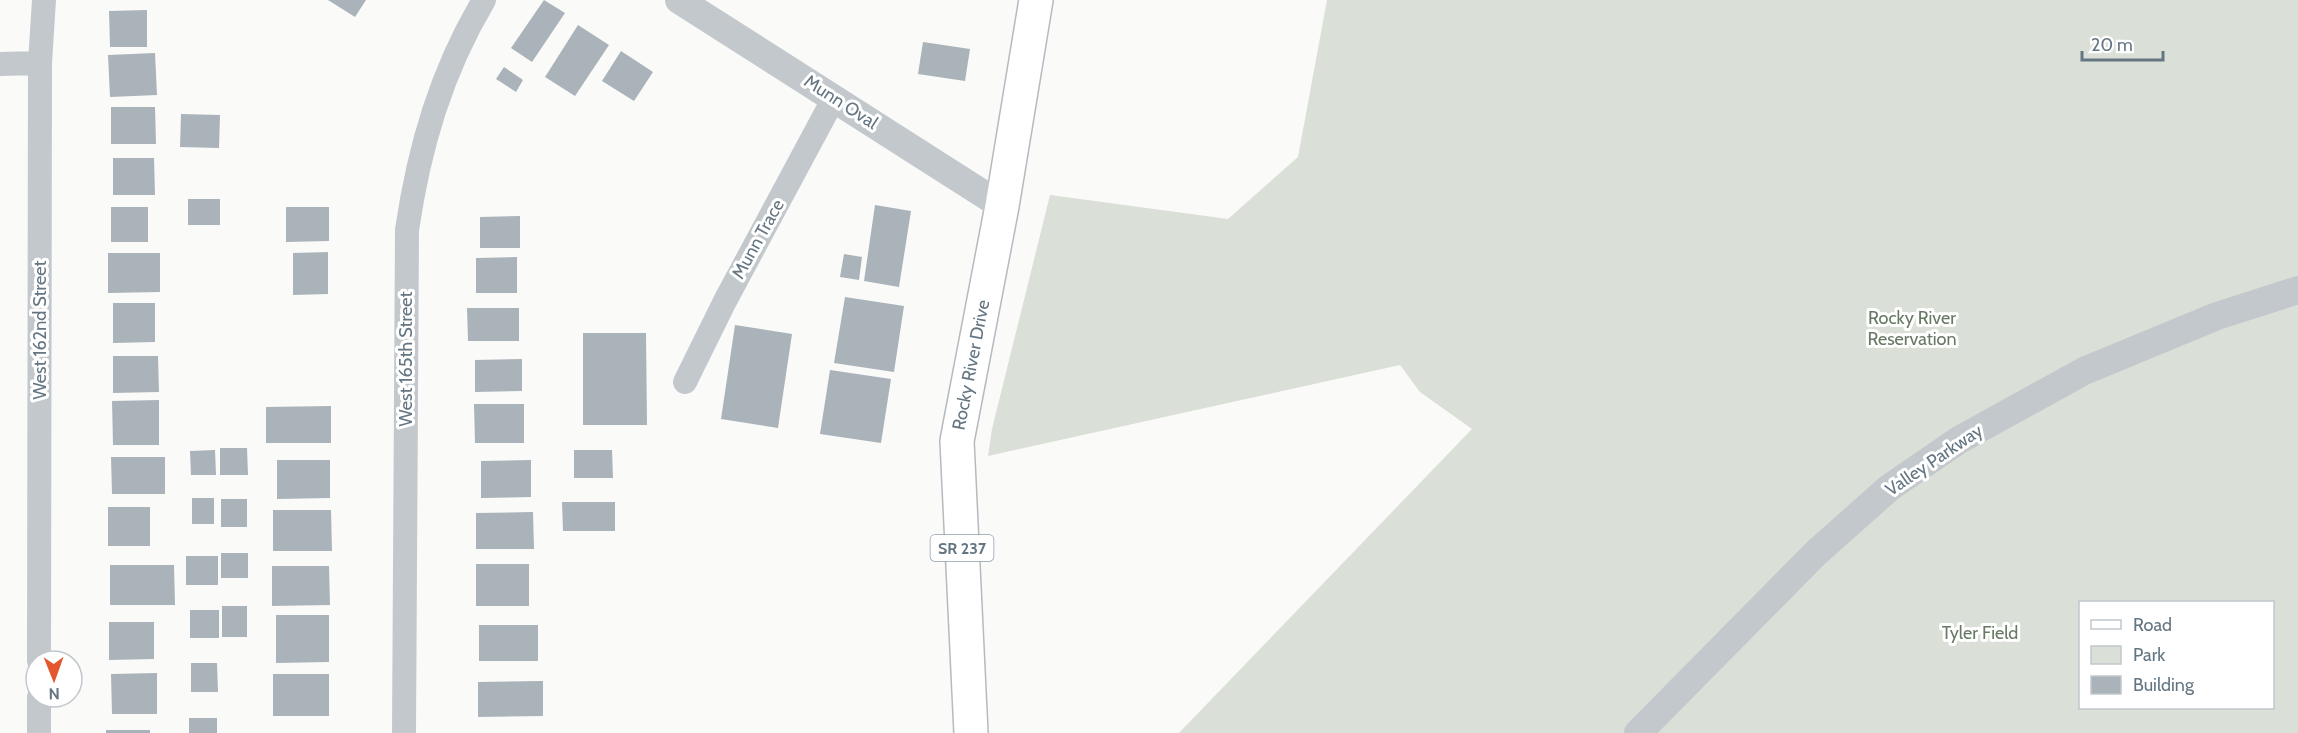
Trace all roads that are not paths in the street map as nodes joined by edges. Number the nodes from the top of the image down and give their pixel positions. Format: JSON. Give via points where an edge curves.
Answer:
{"nodes":[{"id":1,"x":44,"y":0,"type":"edge"},
{"id":2,"x":484,"y":0,"type":"edge"},
{"id":3,"x":679,"y":0,"type":"edge"},
{"id":4,"x":1036,"y":0,"type":"edge"},
{"id":5,"x":0,"y":63,"type":"edge"},
{"id":6,"x":40,"y":63,"type":"junction"},
{"id":7,"x":834,"y":98,"type":"junction"},
{"id":8,"x":1002,"y":206,"type":"junction"},
{"id":9,"x":2298,"y":290,"type":"edge"},
{"id":10,"x":685,"y":382,"type":"dead end"},
{"id":11,"x":39,"y":649,"type":"edge"},
{"id":12,"x":39,"y":709,"type":"edge"},
{"id":13,"x":39,"y":733,"type":"edge"},
{"id":14,"x":404,"y":733,"type":"edge"},
{"id":15,"x":970,"y":733,"type":"edge"},
{"id":16,"x":1638,"y":733,"type":"edge"}],
"edges":[{"from":1,"to":6,"type":"street","name":"West 162nd Street"},
{"from":2,"to":14,"type":"street","name":"West 165th Street","via":[[462,37],[429,120],[407,230]]},
{"from":3,"to":7,"type":"street","name":"Munn Oval"},
{"from":4,"to":8,"type":"main road","name":"Rocky River Drive","number":"SR 237"},
{"from":5,"to":6,"type":"street"},
{"from":6,"to":11,"type":"street","name":"West 162nd Street"},
{"from":7,"to":8,"type":"street","name":"Munn Oval"},
{"from":7,"to":10,"type":"street","name":"Munn Trace"},
{"from":8,"to":15,"type":"main road","name":"Rocky River Drive","number":"SR 237","via":[[957,441]]},
{"from":9,"to":16,"type":"street","name":"Valley Parkway","via":[[2217,316],[2084,371],[1959,440],[1889,488],[1816,554]]},
{"from":12,"to":13,"type":"street"}]}
